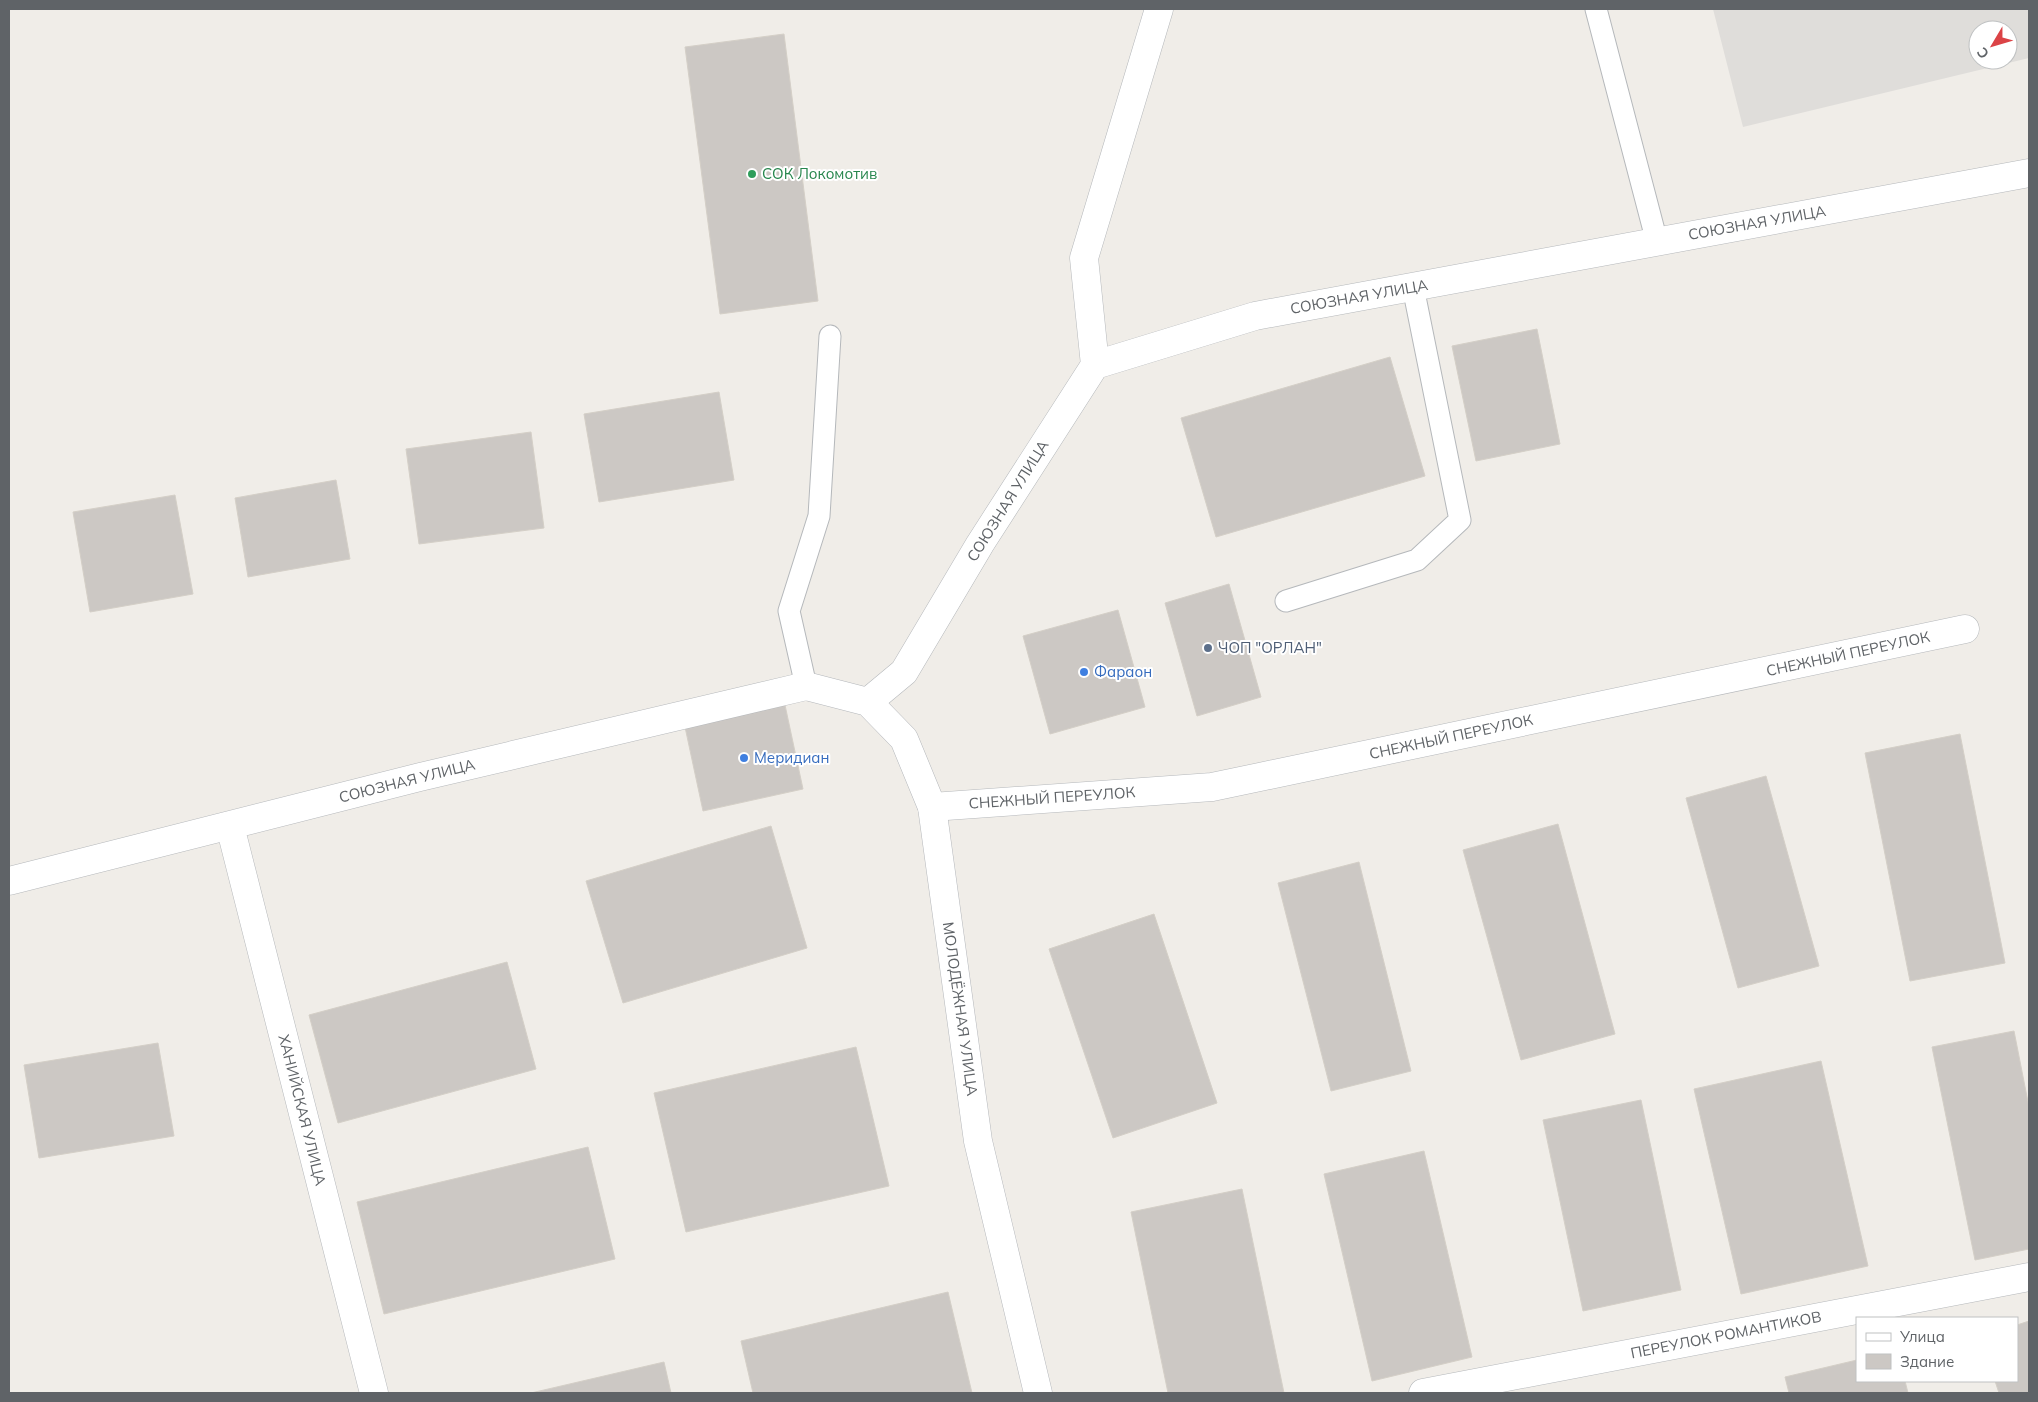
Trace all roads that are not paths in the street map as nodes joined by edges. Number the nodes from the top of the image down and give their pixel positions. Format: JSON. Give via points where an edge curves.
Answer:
{"nodes":[{"id":1,"x":1159,"y":9,"type":"edge"},
{"id":2,"x":1596,"y":9,"type":"edge"},
{"id":3,"x":2029,"y":174,"type":"edge"},
{"id":4,"x":1657,"y":242,"type":"junction"},
{"id":5,"x":1413,"y":287,"type":"junction"},
{"id":6,"x":830,"y":336,"type":"dead end"},
{"id":7,"x":1095,"y":365,"type":"junction"},
{"id":8,"x":1286,"y":601,"type":"dead end"},
{"id":9,"x":1965,"y":629,"type":"dead end"},
{"id":10,"x":806,"y":686,"type":"junction"},
{"id":11,"x":868,"y":702,"type":"junction"},
{"id":12,"x":932,"y":806,"type":"junction"},
{"id":13,"x":230,"y":826,"type":"junction"},
{"id":14,"x":9,"y":881,"type":"edge"},
{"id":15,"x":2029,"y":1277,"type":"edge"},
{"id":16,"x":374,"y":1393,"type":"edge"},
{"id":17,"x":1038,"y":1393,"type":"edge"},
{"id":18,"x":1423,"y":1393,"type":"edge"}],
"edges":[{"from":1,"to":7,"type":"street","via":[[1084,258]]},
{"from":2,"to":4,"type":"lane"},
{"from":3,"to":4,"type":"street","name":"СОЮЗНАЯ УЛИЦА"},
{"from":4,"to":5,"type":"street","name":"СОЮЗНАЯ УЛИЦА"},
{"from":5,"to":7,"type":"street","name":"СОЮЗНАЯ УЛИЦА","via":[[1255,316]]},
{"from":5,"to":8,"type":"lane","via":[[1460,520],[1417,560]]},
{"from":6,"to":10,"type":"lane","via":[[819,516],[789,611]]},
{"from":7,"to":11,"type":"street","name":"СОЮЗНАЯ УЛИЦА","via":[[980,544],[904,672]]},
{"from":9,"to":12,"type":"street","name":"СНЕЖНЫЙ ПЕРЕУЛОК","via":[[1212,787]]},
{"from":10,"to":11,"type":"street"},
{"from":10,"to":13,"type":"street","name":"СОЮЗНАЯ УЛИЦА","via":[[420,777]]},
{"from":11,"to":12,"type":"street","name":"МОЛОДЁЖНАЯ УЛИЦА","via":[[904,740]]},
{"from":12,"to":17,"type":"street","name":"МОЛОДЁЖНАЯ УЛИЦА","via":[[978,1141]]},
{"from":13,"to":14,"type":"street","name":"СОЮЗНАЯ УЛИЦА"},
{"from":13,"to":16,"type":"street","name":"ХАНИЙСКАЯ УЛИЦА"},
{"from":15,"to":18,"type":"street","name":"ПЕРЕУЛОК РОМАНТИКОВ"}]}
